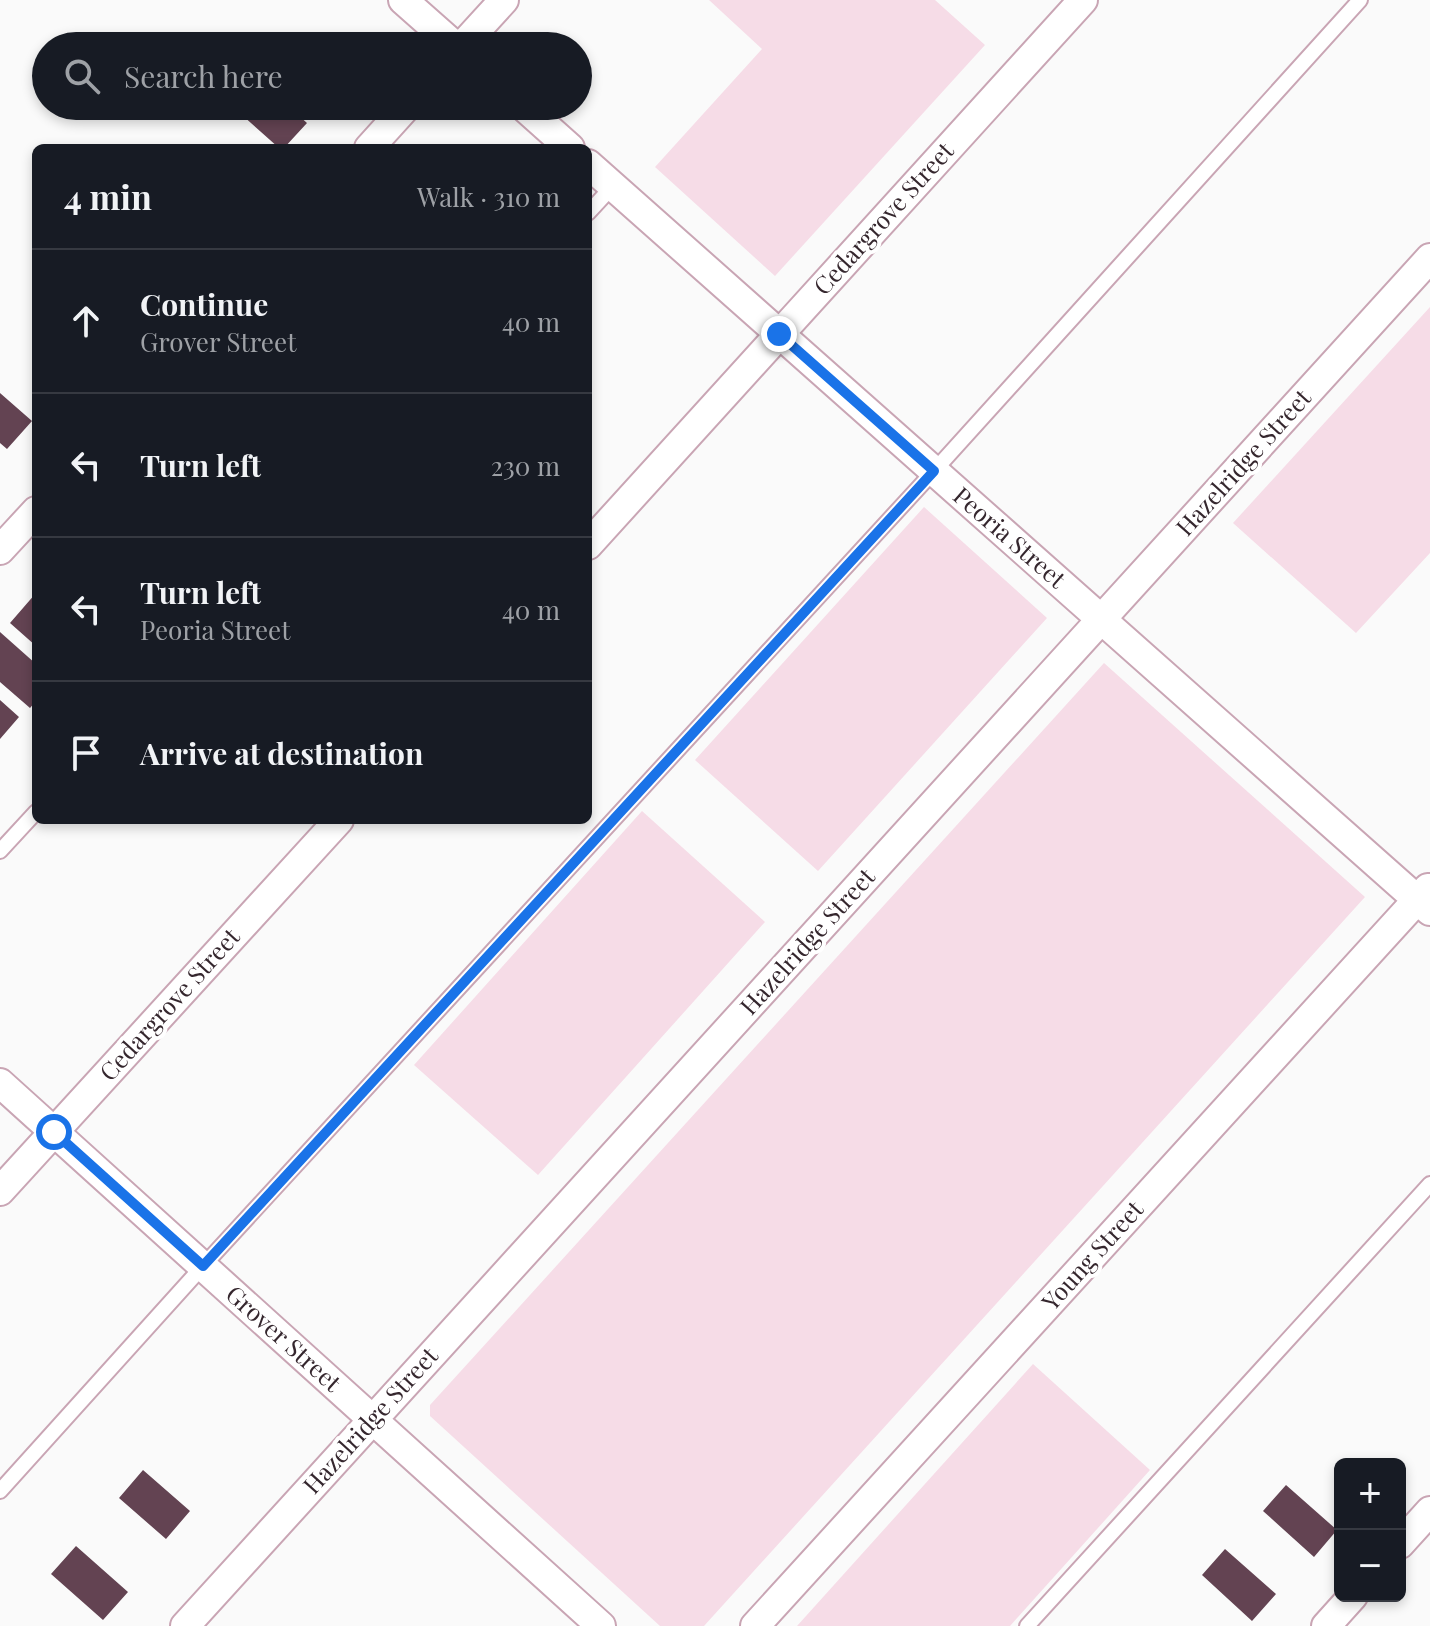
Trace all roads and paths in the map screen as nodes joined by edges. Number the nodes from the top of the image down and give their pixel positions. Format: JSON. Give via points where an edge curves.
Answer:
{"nodes":[{"id":1,"x":403,"y":0,"type":"edge"},
{"id":2,"x":504,"y":0,"type":"edge"},
{"id":3,"x":1083,"y":0,"type":"edge"},
{"id":4,"x":1360,"y":0,"type":"edge"},
{"id":5,"x":439,"y":32,"type":"edge"},
{"id":6,"x":475,"y":32,"type":"edge"},
{"id":7,"x":394,"y":120,"type":"edge"},
{"id":8,"x":539,"y":120,"type":"edge"},
{"id":9,"x":373,"y":144,"type":"edge"},
{"id":10,"x":566,"y":144,"type":"edge"},
{"id":11,"x":592,"y":168,"type":"edge"},
{"id":12,"x":613,"y":186,"type":"junction"},
{"id":13,"x":592,"y":209,"type":"edge"},
{"id":14,"x":1430,"y":258,"type":"edge"},
{"id":15,"x":779,"y":334,"type":"junction"},
{"id":16,"x":934,"y":471,"type":"junction"},
{"id":17,"x":32,"y":515,"type":"edge"},
{"id":18,"x":592,"y":541,"type":"edge"},
{"id":19,"x":0,"y":550,"type":"edge"},
{"id":20,"x":1101,"y":620,"type":"junction"},
{"id":21,"x":32,"y":816,"type":"edge"},
{"id":22,"x":335,"y":824,"type":"edge"},
{"id":23,"x":0,"y":851,"type":"edge"},
{"id":24,"x":1426,"y":899,"type":"edge"},
{"id":25,"x":0,"y":1083,"type":"edge"},
{"id":26,"x":54,"y":1132,"type":"junction"},
{"id":27,"x":1430,"y":1184,"type":"edge"},
{"id":28,"x":0,"y":1191,"type":"edge"},
{"id":29,"x":203,"y":1266,"type":"junction"},
{"id":30,"x":373,"y":1420,"type":"junction"},
{"id":31,"x":0,"y":1491,"type":"edge"},
{"id":32,"x":1430,"y":1511,"type":"edge"},
{"id":33,"x":1406,"y":1537,"type":"edge"},
{"id":34,"x":1348,"y":1602,"type":"edge"},
{"id":35,"x":185,"y":1626,"type":"edge"},
{"id":36,"x":601,"y":1626,"type":"edge"},
{"id":37,"x":755,"y":1626,"type":"edge"},
{"id":38,"x":1027,"y":1626,"type":"edge"},
{"id":39,"x":1326,"y":1626,"type":"edge"}],
"edges":[{"from":1,"to":5,"type":"street"},
{"from":2,"to":6,"type":"street"},
{"from":3,"to":15,"type":"street","name":"Cedargrove Street"},
{"from":4,"to":16,"type":"lane"},
{"from":7,"to":9,"type":"street"},
{"from":8,"to":10,"type":"street"},
{"from":11,"to":12,"type":"street","name":"Peoria Street"},
{"from":12,"to":13,"type":"lane"},
{"from":12,"to":15,"type":"street","name":"Peoria Street"},
{"from":14,"to":20,"type":"street","name":"Hazelridge Street"},
{"from":15,"to":16,"type":"street","name":"Peoria Street"},
{"from":15,"to":18,"type":"street","name":"Cedargrove Street"},
{"from":16,"to":20,"type":"street","name":"Peoria Street"},
{"from":16,"to":29,"type":"lane"},
{"from":17,"to":19,"type":"street"},
{"from":20,"to":24,"type":"street","name":"Peoria Street"},
{"from":20,"to":30,"type":"street","name":"Hazelridge Street"},
{"from":21,"to":23,"type":"lane"},
{"from":22,"to":26,"type":"street","name":"Cedargrove Street"},
{"from":24,"to":37,"type":"street","name":"Young Street"},
{"from":25,"to":26,"type":"street","name":"Grover Street"},
{"from":26,"to":28,"type":"street","name":"Cedargrove Street"},
{"from":26,"to":29,"type":"street","name":"Grover Street"},
{"from":27,"to":38,"type":"lane"},
{"from":29,"to":30,"type":"street","name":"Grover Street"},
{"from":29,"to":31,"type":"lane"},
{"from":30,"to":35,"type":"street","name":"Hazelridge Street"},
{"from":30,"to":36,"type":"street","name":"Grover Street"},
{"from":32,"to":33,"type":"street"},
{"from":34,"to":39,"type":"street"}]}
